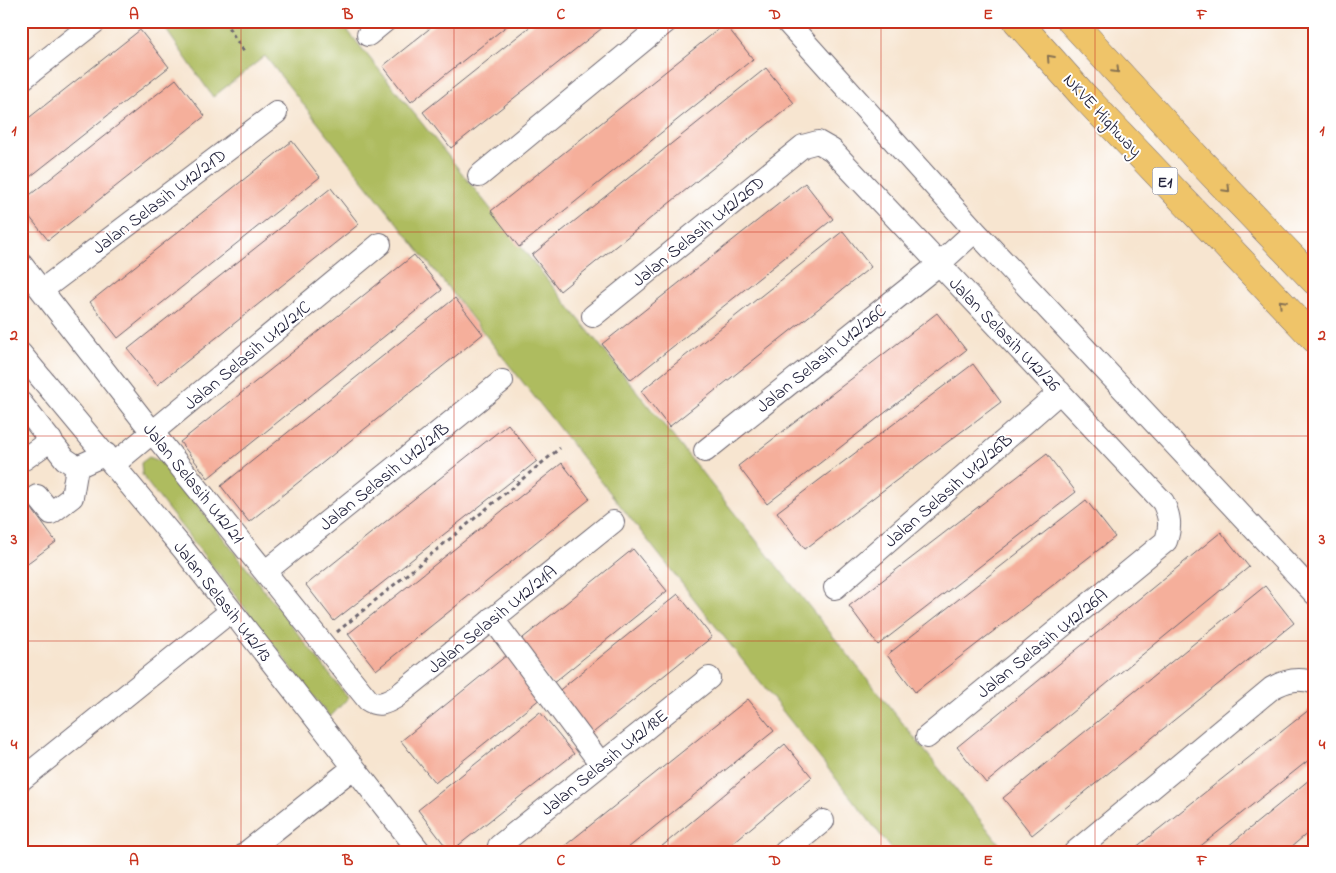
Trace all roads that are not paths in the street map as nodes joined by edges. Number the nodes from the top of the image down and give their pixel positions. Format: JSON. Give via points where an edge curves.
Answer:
{"nodes":[{"id":1,"x":96,"y":21,"type":"edge"},
{"id":2,"x":667,"y":21,"type":"edge"},
{"id":3,"x":786,"y":21,"type":"edge"},
{"id":4,"x":1017,"y":21,"type":"edge"},
{"id":5,"x":1071,"y":21,"type":"edge"},
{"id":6,"x":21,"y":80,"type":"edge"},
{"id":7,"x":276,"y":112,"type":"dead end"},
{"id":8,"x":803,"y":146,"type":"joint"},
{"id":9,"x":479,"y":176,"type":"dead end"},
{"id":10,"x":975,"y":230,"type":"junction"},
{"id":11,"x":380,"y":244,"type":"dead end"},
{"id":12,"x":21,"y":264,"type":"edge"},
{"id":13,"x":938,"y":265,"type":"junction"},
{"id":14,"x":1315,"y":281,"type":"edge"},
{"id":15,"x":42,"y":290,"type":"junction"},
{"id":16,"x":593,"y":316,"type":"dead end"},
{"id":17,"x":1315,"y":339,"type":"edge"},
{"id":18,"x":21,"y":354,"type":"edge"},
{"id":19,"x":502,"y":381,"type":"dead end"},
{"id":20,"x":1060,"y":392,"type":"junction"},
{"id":21,"x":21,"y":403,"type":"edge"},
{"id":22,"x":154,"y":433,"type":"junction"},
{"id":23,"x":51,"y":440,"type":"junction"},
{"id":24,"x":705,"y":451,"type":"dead end"},
{"id":25,"x":21,"y":454,"type":"edge"},
{"id":26,"x":110,"y":459,"type":"junction"},
{"id":27,"x":77,"y":467,"type":"junction"},
{"id":28,"x":37,"y":496,"type":"dead end"},
{"id":29,"x":613,"y":522,"type":"dead end"},
{"id":30,"x":1156,"y":550,"type":"joint"},
{"id":31,"x":266,"y":571,"type":"junction"},
{"id":32,"x":835,"y":588,"type":"dead end"},
{"id":33,"x":1315,"y":594,"type":"edge"},
{"id":34,"x":231,"y":611,"type":"junction"},
{"id":35,"x":492,"y":618,"type":"junction"},
{"id":36,"x":709,"y":678,"type":"dead end"},
{"id":37,"x":1315,"y":683,"type":"edge"},
{"id":38,"x":368,"y":700,"type":"joint"},
{"id":39,"x":927,"y":737,"type":"dead end"},
{"id":40,"x":601,"y":764,"type":"junction"},
{"id":41,"x":353,"y":768,"type":"junction"},
{"id":42,"x":21,"y":780,"type":"edge"},
{"id":43,"x":823,"y":821,"type":"dead end"},
{"id":44,"x":498,"y":849,"type":"edge"},
{"id":45,"x":247,"y":852,"type":"edge"},
{"id":46,"x":420,"y":852,"type":"edge"},
{"id":47,"x":785,"y":852,"type":"edge"},
{"id":48,"x":1075,"y":852,"type":"edge"}],
"edges":[{"from":1,"to":6,"type":"street"},
{"from":2,"to":9,"type":"street"},
{"from":3,"to":10,"type":"street"},
{"from":17,"to":4,"type":"highway","name":"NKVE Highway","number":"E1","one_way":true},
{"from":5,"to":14,"type":"highway","number":"E1","one_way":true,"via":[[1196,158]]},
{"from":7,"to":15,"type":"street","name":"Jalan Selasih U12/21D"},
{"from":8,"to":13,"type":"street","name":"Jalan Selasih U12/26","via":[[818,142],[832,150]]},
{"from":8,"to":16,"type":"street","name":"Jalan Selasih U12/26D"},
{"from":10,"to":13,"type":"street","name":"Jalan Selasih U12/26C"},
{"from":10,"to":33,"type":"street"},
{"from":11,"to":22,"type":"street","name":"Jalan Selasih U12/21C"},
{"from":12,"to":15,"type":"street","name":"Jalan Selasih U12/21"},
{"from":13,"to":20,"type":"street","name":"Jalan Selasih U12/26"},
{"from":13,"to":24,"type":"street","name":"Jalan Selasih U12/26C"},
{"from":15,"to":22,"type":"street","name":"Jalan Selasih U12/21"},
{"from":18,"to":26,"type":"street","name":"Jalan Selasih U12/13"},
{"from":19,"to":31,"type":"street","name":"Jalan Selasih U12/21B"},
{"from":20,"to":30,"type":"street","name":"Jalan Selasih U12/26","via":[[1163,502],[1170,528],[1166,541]]},
{"from":20,"to":32,"type":"street","name":"Jalan Selasih U12/26B"},
{"from":21,"to":23,"type":"street"},
{"from":22,"to":26,"type":"street","name":"Jalan Selasih U12/21C"},
{"from":22,"to":31,"type":"street","name":"Jalan Selasih U12/21"},
{"from":23,"to":25,"type":"street","via":[[24,459]]},
{"from":23,"to":27,"type":"street"},
{"from":26,"to":27,"type":"street","name":"Jalan Selasih U12/21C"},
{"from":26,"to":34,"type":"street","name":"Jalan Selasih U12/13"},
{"from":27,"to":28,"type":"street","via":[[72,497],[52,513]]},
{"from":29,"to":35,"type":"street","name":"Jalan Selasih U12/21A"},
{"from":30,"to":39,"type":"street","name":"Jalan Selasih U12/26A"},
{"from":31,"to":38,"type":"street","name":"Jalan Selasih U12/21"},
{"from":34,"to":41,"type":"street","name":"Jalan Selasih U12/13"},
{"from":34,"to":42,"type":"street"},
{"from":35,"to":38,"type":"street","name":"Jalan Selasih U12/21A","via":[[396,697],[382,704]]},
{"from":35,"to":40,"type":"street"},
{"from":36,"to":40,"type":"street","name":"Jalan Selasih U12/18E"},
{"from":37,"to":48,"type":"street","via":[[1298,679],[1284,681],[1272,688]]},
{"from":40,"to":44,"type":"street","name":"Jalan Selasih U12/18E"},
{"from":41,"to":45,"type":"street"},
{"from":41,"to":46,"type":"street","name":"Jalan Selasih U12/13"},
{"from":43,"to":47,"type":"street"}]}
